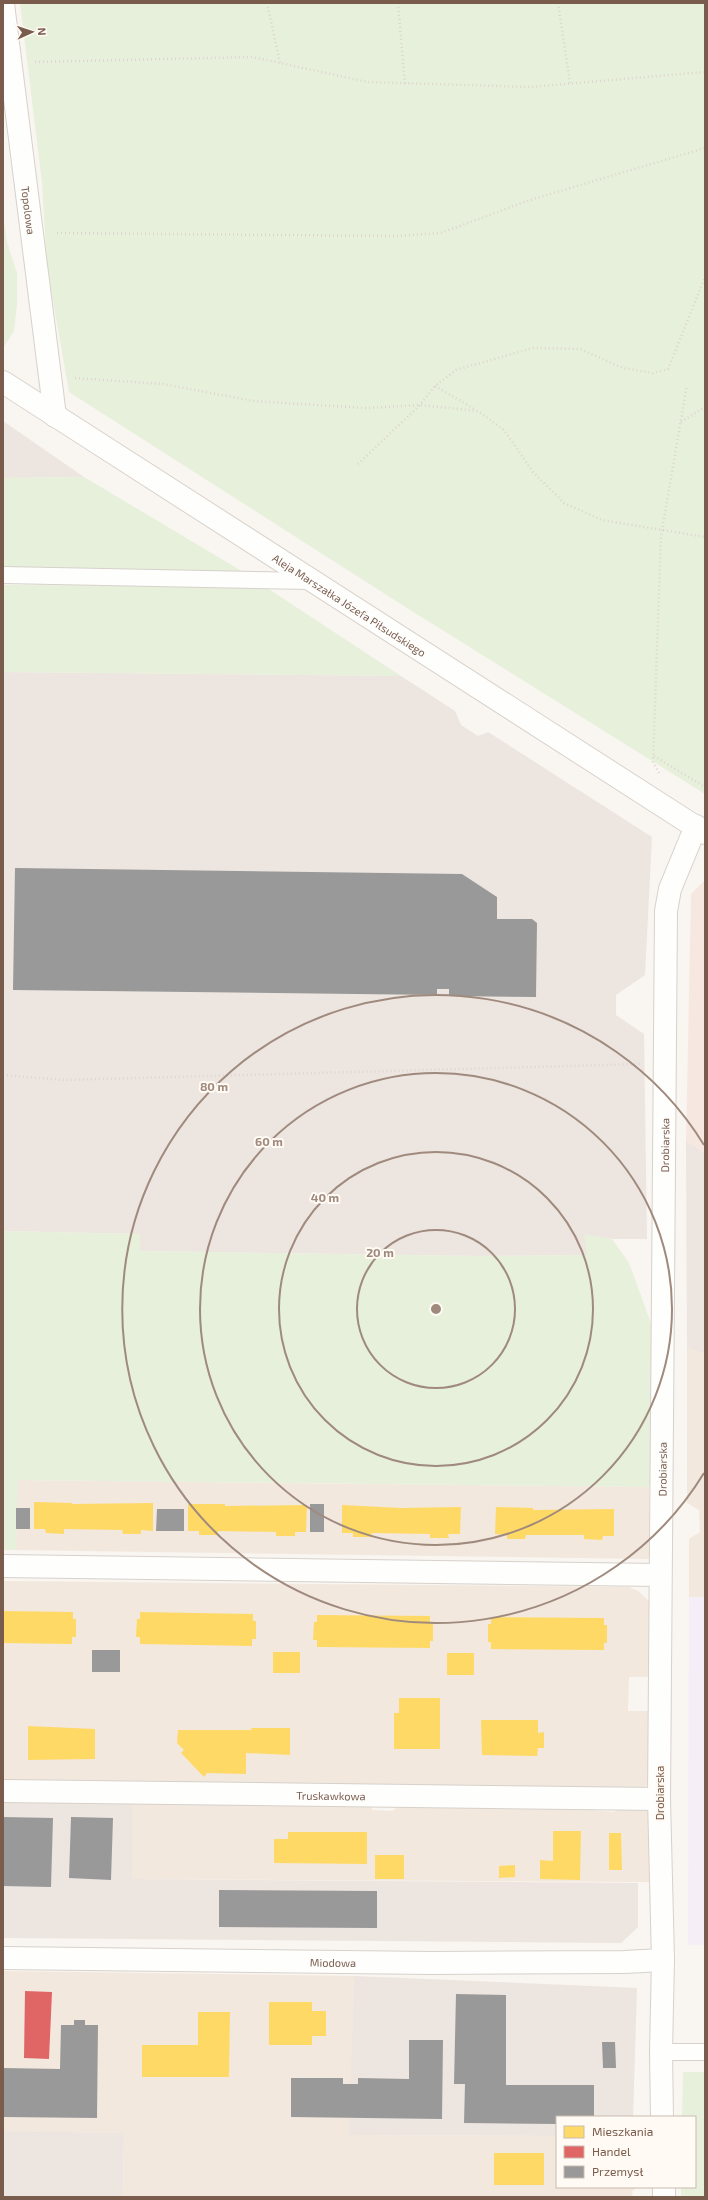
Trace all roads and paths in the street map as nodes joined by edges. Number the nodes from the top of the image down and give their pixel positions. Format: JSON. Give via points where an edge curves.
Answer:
{"nodes":[{"id":1,"x":267,"y":3,"type":"edge"},
{"id":2,"x":398,"y":3,"type":"edge"},
{"id":3,"x":558,"y":3,"type":"edge"},
{"id":4,"x":3,"y":4,"type":"edge"},
{"id":5,"x":10,"y":63,"type":"junction"},
{"id":6,"x":280,"y":63,"type":"junction"},
{"id":7,"x":705,"y":72,"type":"edge"},
{"id":8,"x":405,"y":84,"type":"junction"},
{"id":9,"x":570,"y":84,"type":"junction"},
{"id":10,"x":705,"y":148,"type":"edge"},
{"id":11,"x":32,"y":232,"type":"junction"},
{"id":12,"x":705,"y":277,"type":"edge"},
{"id":13,"x":51,"y":376,"type":"junction"},
{"id":14,"x":3,"y":382,"type":"edge"},
{"id":15,"x":687,"y":385,"type":"dead end"},
{"id":16,"x":435,"y":386,"type":"junction"},
{"id":17,"x":420,"y":405,"type":"junction"},
{"id":18,"x":705,"y":407,"type":"edge"},
{"id":19,"x":478,"y":411,"type":"junction"},
{"id":20,"x":55,"y":416,"type":"junction"},
{"id":21,"x":681,"y":422,"type":"junction"},
{"id":22,"x":358,"y":464,"type":"dead end"},
{"id":23,"x":662,"y":529,"type":"junction"},
{"id":24,"x":705,"y":537,"type":"edge"},
{"id":25,"x":3,"y":575,"type":"edge"},
{"id":26,"x":310,"y":581,"type":"junction"},
{"id":27,"x":653,"y":756,"type":"junction"},
{"id":28,"x":661,"y":778,"type":"dead end"},
{"id":29,"x":705,"y":787,"type":"edge"},
{"id":30,"x":700,"y":829,"type":"edge"},
{"id":31,"x":664,"y":1063,"type":"junction"},
{"id":32,"x":3,"y":1075,"type":"edge"},
{"id":33,"x":3,"y":1566,"type":"edge"},
{"id":34,"x":660,"y":1575,"type":"junction"},
{"id":35,"x":3,"y":1791,"type":"edge"},
{"id":36,"x":659,"y":1799,"type":"junction"},
{"id":37,"x":3,"y":1958,"type":"edge"},
{"id":38,"x":664,"y":1960,"type":"junction"},
{"id":39,"x":661,"y":2052,"type":"junction"},
{"id":40,"x":705,"y":2052,"type":"edge"},
{"id":41,"x":662,"y":2116,"type":"edge"}],
"edges":[{"from":1,"to":6,"type":"path"},
{"from":2,"to":8,"type":"path"},
{"from":3,"to":9,"type":"path"},
{"from":4,"to":5,"type":"street","name":"Topolowa"},
{"from":5,"to":6,"type":"path","via":[[252,57]]},
{"from":5,"to":11,"type":"street","name":"Topolowa"},
{"from":6,"to":8,"type":"path","via":[[368,82]]},
{"from":7,"to":9,"type":"path"},
{"from":8,"to":9,"type":"path","via":[[530,87]]},
{"from":10,"to":11,"type":"path","via":[[530,200],[441,233],[396,236]]},
{"from":11,"to":13,"type":"street","name":"Topolowa"},
{"from":12,"to":16,"type":"path","via":[[668,369],[653,372],[622,368],[580,349],[533,348],[456,370]]},
{"from":13,"to":17,"type":"path","via":[[163,384],[254,402],[367,408]]},
{"from":13,"to":20,"type":"street","name":"Topolowa"},
{"from":14,"to":20,"type":"street","name":"Aleja Marszałka Józefa Piłsudskiego"},
{"from":15,"to":21,"type":"path"},
{"from":16,"to":17,"type":"path"},
{"from":16,"to":19,"type":"path"},
{"from":17,"to":19,"type":"path"},
{"from":17,"to":22,"type":"path"},
{"from":18,"to":21,"type":"path"},
{"from":19,"to":23,"type":"path","via":[[504,430],[532,472],[564,503],[602,520]]},
{"from":20,"to":26,"type":"street","name":"Aleja Marszałka Józefa Piłsudskiego"},
{"from":21,"to":23,"type":"path"},
{"from":23,"to":24,"type":"path"},
{"from":23,"to":27,"type":"path"},
{"from":25,"to":26,"type":"lane"},
{"from":26,"to":30,"type":"street","name":"Aleja Marszałka Józefa Piłsudskiego"},
{"from":27,"to":28,"type":"path","via":[[653,762]]},
{"from":27,"to":29,"type":"path"},
{"from":30,"to":31,"type":"street","name":"Drobiarska","via":[[670,889],[666,911]]},
{"from":31,"to":32,"type":"path","via":[[64,1080]]},
{"from":31,"to":34,"type":"street","name":"Drobiarska"},
{"from":33,"to":34,"type":"street"},
{"from":34,"to":36,"type":"street","name":"Drobiarska"},
{"from":35,"to":36,"type":"street","name":"Truskawkowa"},
{"from":36,"to":38,"type":"street","name":"Drobiarska"},
{"from":37,"to":38,"type":"street","name":"Miodowa","via":[[431,1963]]},
{"from":38,"to":39,"type":"street","name":"Drobiarska"},
{"from":39,"to":40,"type":"lane"},
{"from":39,"to":41,"type":"street","name":"Drobiarska"}]}
